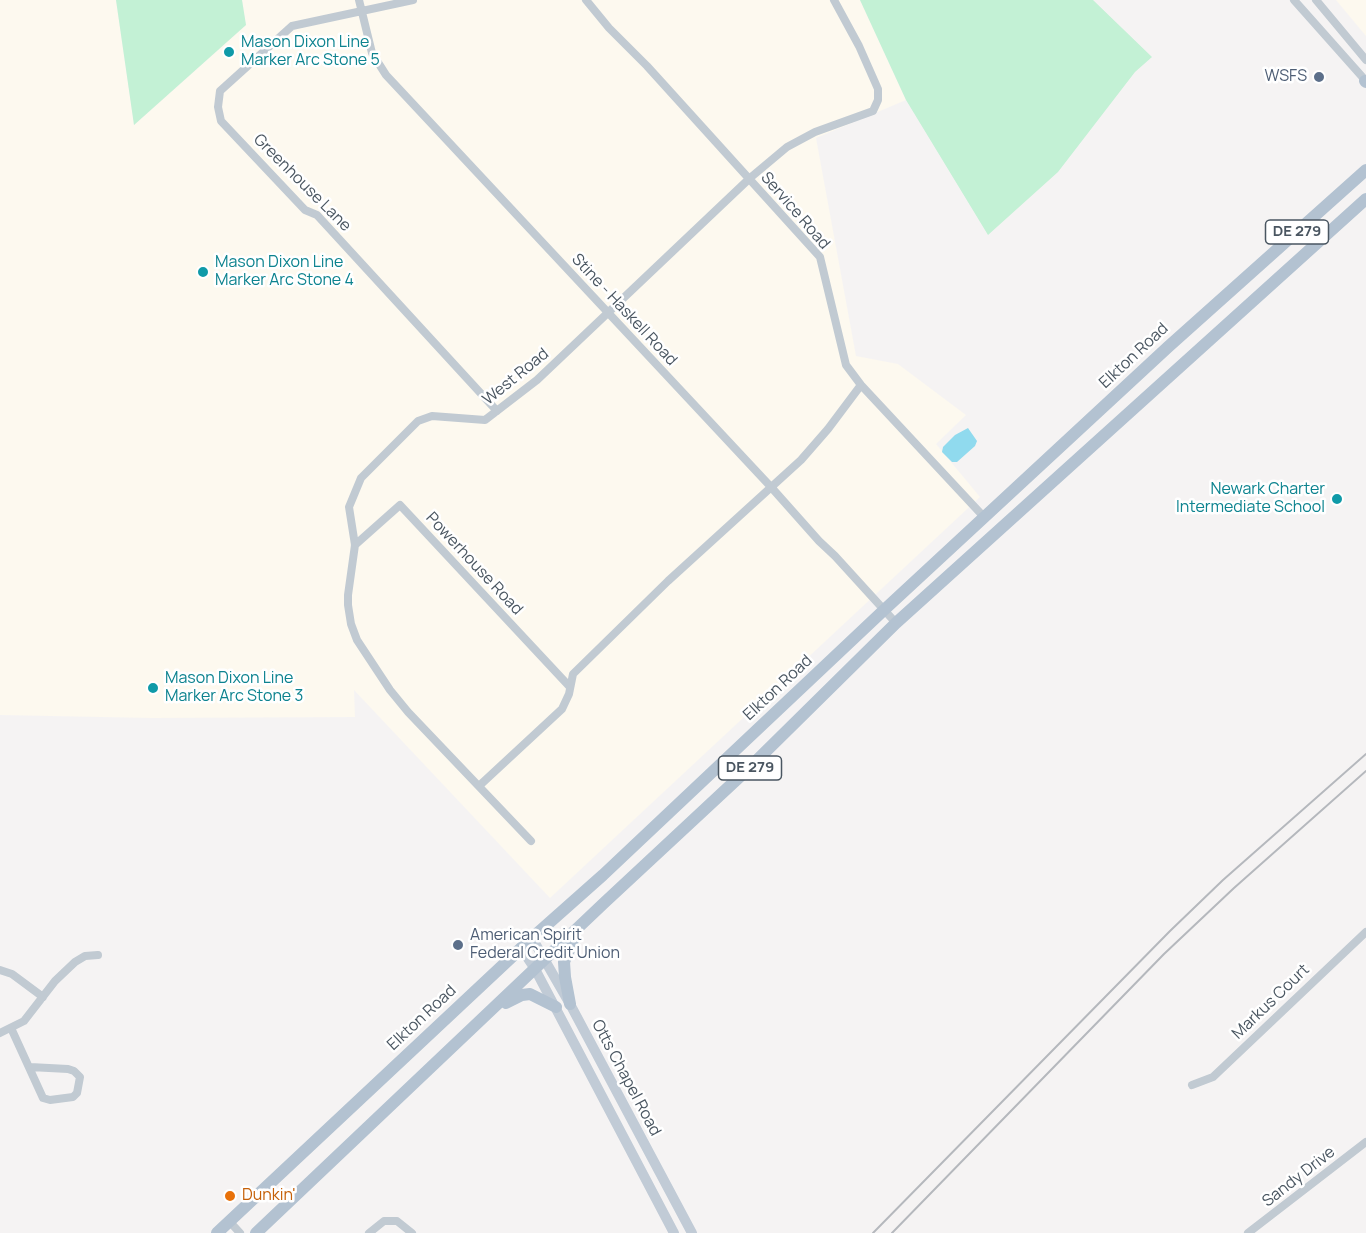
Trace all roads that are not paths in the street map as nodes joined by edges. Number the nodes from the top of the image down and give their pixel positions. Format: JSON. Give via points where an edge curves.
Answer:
{"nodes":[{"id":1,"x":359,"y":0,"type":"edge"},
{"id":2,"x":413,"y":0,"type":"edge"},
{"id":3,"x":586,"y":0,"type":"edge"},
{"id":4,"x":834,"y":0,"type":"edge"},
{"id":5,"x":1294,"y":0,"type":"edge"},
{"id":6,"x":1316,"y":0,"type":"edge"},
{"id":7,"x":362,"y":11,"type":"junction"},
{"id":8,"x":1366,"y":60,"type":"edge"},
{"id":9,"x":1366,"y":81,"type":"edge"},
{"id":10,"x":1366,"y":171,"type":"edge"},
{"id":11,"x":750,"y":178,"type":"junction"},
{"id":12,"x":1366,"y":199,"type":"edge"},
{"id":13,"x":608,"y":312,"type":"junction"},
{"id":14,"x":861,"y":385,"type":"junction"},
{"id":15,"x":497,"y":411,"type":"junction"},
{"id":16,"x":771,"y":487,"type":"junction"},
{"id":17,"x":984,"y":518,"type":"junction"},
{"id":18,"x":355,"y":545,"type":"junction"},
{"id":19,"x":884,"y":610,"type":"junction"},
{"id":20,"x":896,"y":623,"type":"junction"},
{"id":21,"x":569,"y":686,"type":"junction"},
{"id":22,"x":478,"y":786,"type":"junction"},
{"id":23,"x":531,"y":841,"type":"dead end"},
{"id":24,"x":583,"y":924,"type":"junction"},
{"id":25,"x":1366,"y":932,"type":"edge"},
{"id":26,"x":531,"y":938,"type":"junction"},
{"id":27,"x":521,"y":948,"type":"junction"},
{"id":28,"x":98,"y":955,"type":"dead end"},
{"id":29,"x":540,"y":964,"type":"junction"},
{"id":30,"x":0,"y":970,"type":"edge"},
{"id":31,"x":44,"y":997,"type":"junction"},
{"id":32,"x":570,"y":1004,"type":"junction"},
{"id":33,"x":556,"y":1007,"type":"junction"},
{"id":34,"x":492,"y":1011,"type":"junction"},
{"id":35,"x":11,"y":1028,"type":"junction"},
{"id":36,"x":0,"y":1033,"type":"edge"},
{"id":37,"x":30,"y":1067,"type":"junction"},
{"id":38,"x":1192,"y":1085,"type":"dead end"},
{"id":39,"x":1366,"y":1142,"type":"edge"},
{"id":40,"x":229,"y":1221,"type":"junction"},
{"id":41,"x":217,"y":1233,"type":"edge"},
{"id":42,"x":240,"y":1233,"type":"edge"},
{"id":43,"x":256,"y":1233,"type":"edge"},
{"id":44,"x":369,"y":1233,"type":"edge"},
{"id":45,"x":412,"y":1233,"type":"edge"},
{"id":46,"x":675,"y":1233,"type":"edge"},
{"id":47,"x":692,"y":1233,"type":"edge"},
{"id":48,"x":1248,"y":1233,"type":"edge"}],
"edges":[{"from":1,"to":7,"type":"street","name":"Stine - Haskell Road"},
{"from":2,"to":7,"type":"street","name":"Greenhouse Lane"},
{"from":3,"to":11,"type":"street","name":"Service Road"},
{"from":4,"to":11,"type":"street","name":"West Road","via":[[878,89],[873,111],[815,132],[787,147]]},
{"from":5,"to":9,"type":"street"},
{"from":6,"to":8,"type":"street"},
{"from":7,"to":13,"type":"street","name":"Stine - Haskell Road","via":[[372,53],[386,75]]},
{"from":7,"to":15,"type":"street","name":"Greenhouse Lane","via":[[292,26],[220,92],[221,121],[305,210],[317,215]]},
{"from":10,"to":17,"type":"main road","name":"Elkton Road","number":"DE 279"},
{"from":11,"to":13,"type":"street","name":"West Road"},
{"from":11,"to":14,"type":"street","name":"Service Road","via":[[820,257],[842,354]]},
{"from":12,"to":20,"type":"main road","number":"DE 279"},
{"from":13,"to":15,"type":"street","name":"West Road","via":[[537,380]]},
{"from":13,"to":16,"type":"street","name":"Stine - Haskell Road"},
{"from":14,"to":16,"type":"street","via":[[801,460]]},
{"from":14,"to":17,"type":"street","name":"Service Road"},
{"from":15,"to":18,"type":"street","name":"West Road","via":[[485,420],[432,416],[418,422],[361,478],[349,507]]},
{"from":16,"to":19,"type":"street","name":"Stine - Haskell Road"},
{"from":16,"to":21,"type":"street","via":[[623,624],[573,674]]},
{"from":17,"to":19,"type":"main road","name":"Elkton Road","number":"DE 279"},
{"from":18,"to":21,"type":"street","name":"Powerhouse Road","via":[[400,505]]},
{"from":18,"to":22,"type":"street","name":"West Road","via":[[348,595],[349,616],[357,640],[408,712]]},
{"from":19,"to":20,"type":"street","name":"Stine - Haskell Road"},
{"from":19,"to":26,"type":"main road","name":"Elkton Road","number":"DE 279","via":[[611,868]]},
{"from":20,"to":24,"type":"main road","number":"DE 279","via":[[748,770]]},
{"from":21,"to":22,"type":"street","via":[[562,709]]},
{"from":22,"to":23,"type":"street","name":"West Road"},
{"from":24,"to":29,"type":"main road","number":"DE 279"},
{"from":24,"to":32,"type":"main road","via":[[564,962]]},
{"from":25,"to":38,"type":"street","name":"Markus Court","via":[[1213,1077]]},
{"from":26,"to":27,"type":"main road","name":"Elkton Road","number":"DE 279"},
{"from":26,"to":29,"type":"main road","name":"Otts Chapel Road"},
{"from":27,"to":29,"type":"main road","name":"Otts Chapel Road"},
{"from":27,"to":40,"type":"main road","name":"Elkton Road","number":"DE 279"},
{"from":28,"to":31,"type":"street","via":[[75,962]]},
{"from":29,"to":32,"type":"main road","name":"Otts Chapel Road"},
{"from":29,"to":33,"type":"main road","name":"Otts Chapel Road"},
{"from":29,"to":34,"type":"main road","number":"DE 279"},
{"from":30,"to":31,"type":"street"},
{"from":31,"to":35,"type":"street","via":[[24,1021]]},
{"from":32,"to":47,"type":"main road","name":"Otts Chapel Road"},
{"from":33,"to":34,"type":"main road","via":[[526,994]]},
{"from":33,"to":46,"type":"main road","name":"Otts Chapel Road"},
{"from":34,"to":43,"type":"main road","number":"DE 279"},
{"from":35,"to":36,"type":"street"},
{"from":35,"to":37,"type":"street"},
{"from":37,"to":37,"type":"street","via":[[46,1099],[73,1097],[77,1093],[80,1077],[74,1071]]},
{"from":39,"to":48,"type":"street","name":"Sandy Drive"},
{"from":40,"to":41,"type":"main road","name":"Elkton Road","number":"DE 279"},
{"from":40,"to":42,"type":"street"},
{"from":44,"to":45,"type":"street","via":[[384,1221],[397,1221]]}]}
